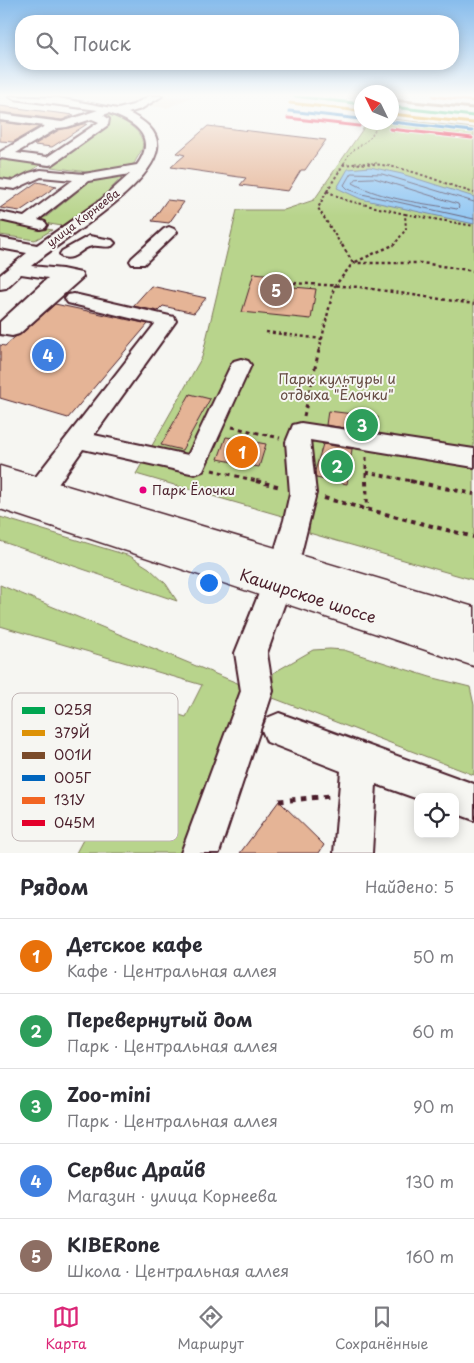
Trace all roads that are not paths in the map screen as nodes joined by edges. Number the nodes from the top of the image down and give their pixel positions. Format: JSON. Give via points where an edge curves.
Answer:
{"nodes":[{"id":1,"x":36,"y":136,"type":"edge"},
{"id":2,"x":86,"y":136,"type":"edge"},
{"id":3,"x":148,"y":136,"type":"edge"},
{"id":4,"x":140,"y":168,"type":"junction"},
{"id":5,"x":84,"y":178,"type":"junction"},
{"id":6,"x":0,"y":183,"type":"edge"},
{"id":7,"x":0,"y":216,"type":"edge"},
{"id":8,"x":169,"y":232,"type":"dead end"},
{"id":9,"x":107,"y":243,"type":"dead end"},
{"id":10,"x":40,"y":250,"type":"junction"},
{"id":11,"x":1,"y":251,"type":"edge"},
{"id":12,"x":68,"y":254,"type":"dead end"},
{"id":13,"x":138,"y":261,"type":"dead end"},
{"id":14,"x":18,"y":269,"type":"junction"},
{"id":15,"x":62,"y":274,"type":"dead end"},
{"id":16,"x":0,"y":284,"type":"edge"},
{"id":17,"x":74,"y":299,"type":"dead end"},
{"id":18,"x":241,"y":365,"type":"dead end"},
{"id":19,"x":78,"y":440,"type":"junction"},
{"id":20,"x":474,"y":458,"type":"edge"},
{"id":21,"x":0,"y":477,"type":"edge"},
{"id":22,"x":40,"y":490,"type":"junction"},
{"id":23,"x":0,"y":497,"type":"edge"},
{"id":24,"x":281,"y":576,"type":"junction"},
{"id":25,"x":474,"y":624,"type":"edge"},
{"id":26,"x":474,"y":648,"type":"edge"},
{"id":27,"x":279,"y":730,"type":"dead end"},
{"id":28,"x":358,"y":777,"type":"junction"},
{"id":29,"x":474,"y":802,"type":"edge"},
{"id":30,"x":200,"y":853,"type":"edge"},
{"id":31,"x":353,"y":853,"type":"edge"}],
"edges":[{"from":1,"to":2,"type":"street","via":[[4,155],[49,162]]},
{"from":3,"to":4,"type":"street","name":"улица Корнеева","via":[[151,150]]},
{"from":4,"to":5,"type":"street"},
{"from":4,"to":10,"type":"street","name":"улица Корнеева","via":[[110,199]]},
{"from":5,"to":6,"type":"street","via":[[44,172],[31,175],[15,185]]},
{"from":5,"to":7,"type":"street","via":[[34,224]]},
{"from":8,"to":13,"type":"street"},
{"from":9,"to":12,"type":"street","via":[[89,241]]},
{"from":10,"to":11,"type":"street"},
{"from":10,"to":14,"type":"street","name":"улица Корнеева"},
{"from":14,"to":15,"type":"street"},
{"from":14,"to":16,"type":"street","name":"улица Корнеева"},
{"from":17,"to":19,"type":"street","via":[[167,321]]},
{"from":18,"to":19,"type":"street","via":[[195,465]]},
{"from":19,"to":22,"type":"street"},
{"from":20,"to":24,"type":"street","via":[[365,442],[299,437],[303,493]]},
{"from":21,"to":22,"type":"main road","name":"Каширское шоссе"},
{"from":22,"to":24,"type":"main road","name":"Каширское шоссе"},
{"from":23,"to":24,"type":"main road","name":"Каширское шоссе"},
{"from":24,"to":25,"type":"main road","name":"Каширское шоссе"},
{"from":24,"to":26,"type":"main road","name":"Каширское шоссе"},
{"from":24,"to":30,"type":"street","via":[[251,654],[257,691]]},
{"from":27,"to":28,"type":"street"},
{"from":28,"to":29,"type":"street"},
{"from":28,"to":31,"type":"street"}]}
